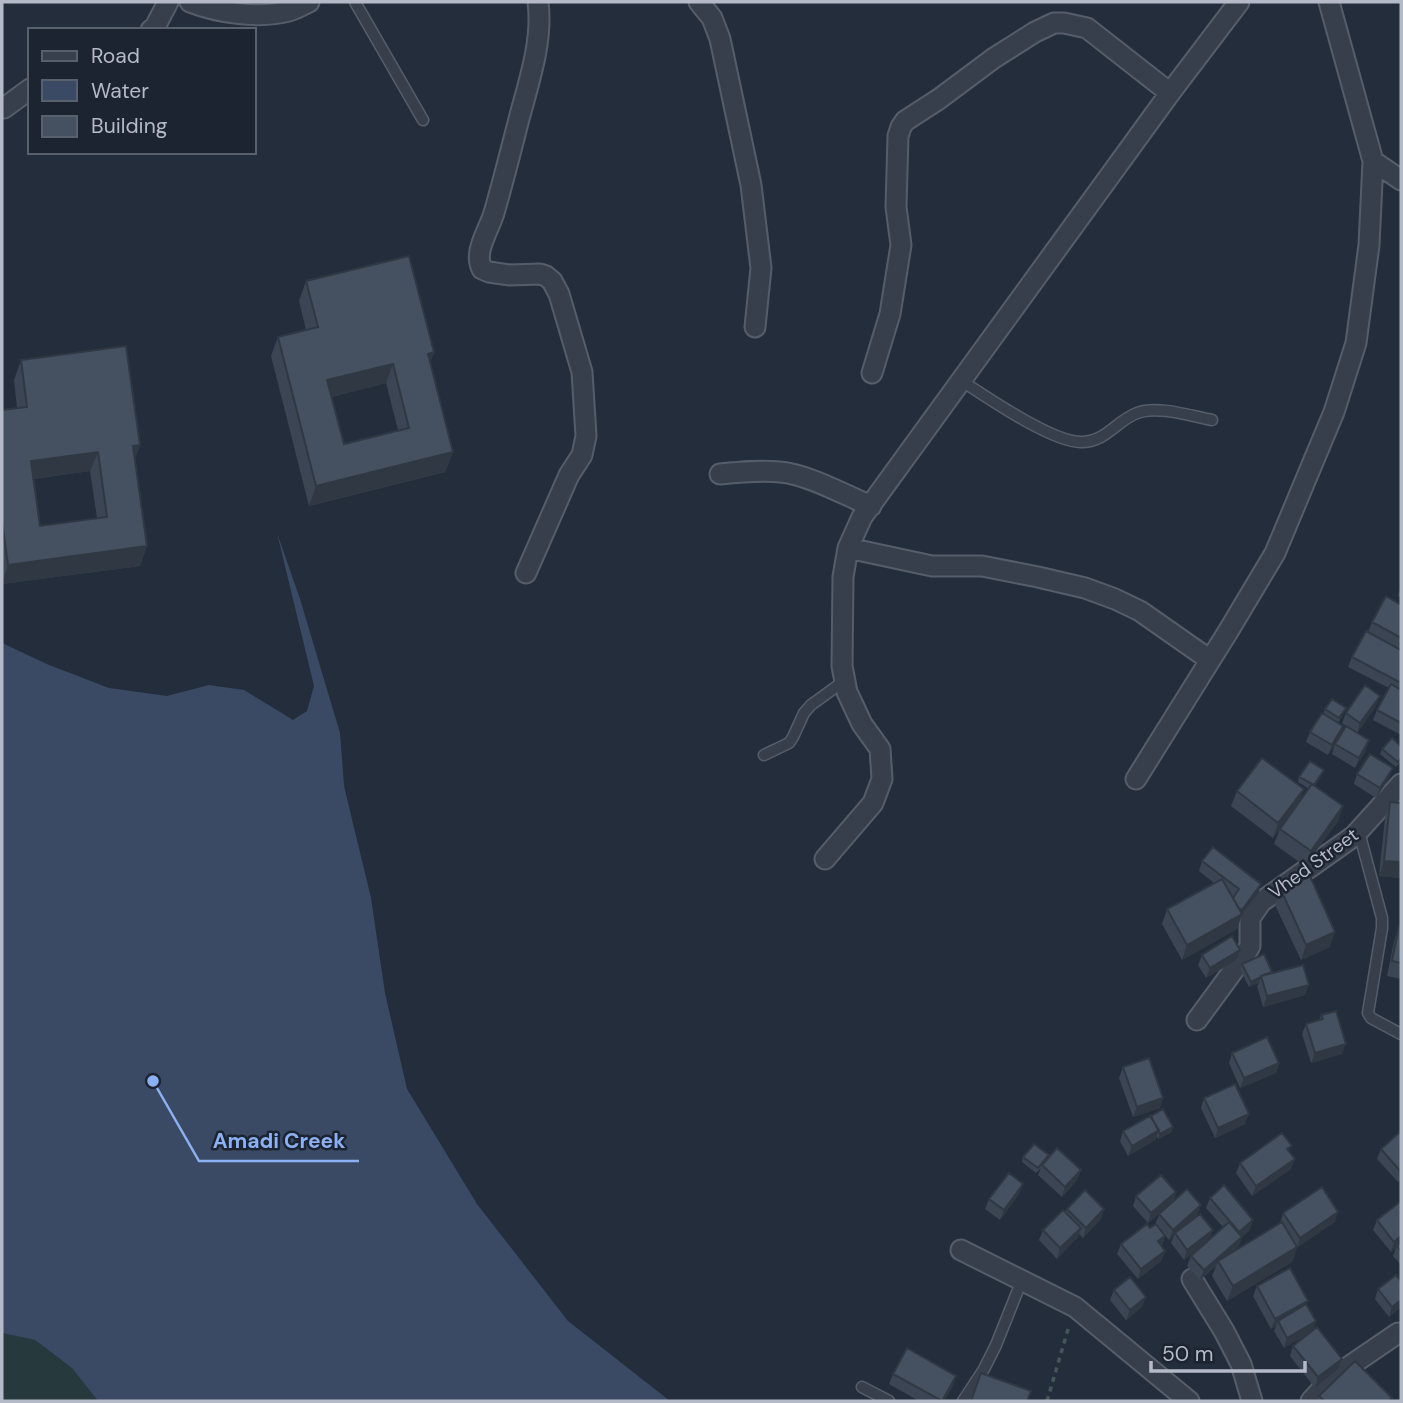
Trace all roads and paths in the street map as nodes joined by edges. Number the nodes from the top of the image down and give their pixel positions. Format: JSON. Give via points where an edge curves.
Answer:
{"nodes":[{"id":1,"x":168,"y":2,"type":"edge"},
{"id":2,"x":190,"y":2,"type":"edge"},
{"id":3,"x":309,"y":2,"type":"edge"},
{"id":4,"x":355,"y":2,"type":"edge"},
{"id":5,"x":538,"y":2,"type":"edge"},
{"id":6,"x":699,"y":2,"type":"edge"},
{"id":7,"x":1239,"y":2,"type":"edge"},
{"id":8,"x":1329,"y":2,"type":"edge"},
{"id":9,"x":154,"y":28,"type":"edge"},
{"id":10,"x":28,"y":90,"type":"edge"},
{"id":11,"x":1170,"y":93,"type":"junction"},
{"id":12,"x":4,"y":107,"type":"dead end"},
{"id":13,"x":423,"y":120,"type":"dead end"},
{"id":14,"x":1373,"y":161,"type":"junction"},
{"id":15,"x":1401,"y":180,"type":"edge"},
{"id":16,"x":755,"y":327,"type":"dead end"},
{"id":17,"x":872,"y":373,"type":"dead end"},
{"id":18,"x":962,"y":381,"type":"junction"},
{"id":19,"x":1212,"y":420,"type":"dead end"},
{"id":20,"x":720,"y":474,"type":"dead end"},
{"id":21,"x":871,"y":506,"type":"junction"},
{"id":22,"x":848,"y":548,"type":"junction"},
{"id":23,"x":526,"y":573,"type":"dead end"},
{"id":24,"x":1210,"y":660,"type":"junction"},
{"id":25,"x":845,"y":681,"type":"junction"},
{"id":26,"x":764,"y":755,"type":"dead end"},
{"id":27,"x":1136,"y":779,"type":"dead end"},
{"id":28,"x":1401,"y":784,"type":"edge"},
{"id":29,"x":1358,"y":832,"type":"junction"},
{"id":30,"x":825,"y":859,"type":"dead end"},
{"id":31,"x":1197,"y":1020,"type":"dead end"},
{"id":32,"x":1401,"y":1034,"type":"edge"},
{"id":33,"x":961,"y":1250,"type":"dead end"},
{"id":34,"x":1192,"y":1279,"type":"dead end"},
{"id":35,"x":1022,"y":1280,"type":"junction"},
{"id":36,"x":1075,"y":1307,"type":"junction"},
{"id":37,"x":1398,"y":1333,"type":"dead end"},
{"id":38,"x":862,"y":1387,"type":"dead end"},
{"id":39,"x":889,"y":1401,"type":"edge"},
{"id":40,"x":963,"y":1401,"type":"edge"},
{"id":41,"x":1047,"y":1401,"type":"edge"},
{"id":42,"x":1189,"y":1401,"type":"edge"},
{"id":43,"x":1252,"y":1401,"type":"edge"},
{"id":44,"x":1311,"y":1401,"type":"edge"}],
"edges":[{"from":1,"to":9,"type":"street"},
{"from":2,"to":3,"type":"street","via":[[260,14],[288,11]]},
{"from":4,"to":13,"type":"lane"},
{"from":5,"to":23,"type":"street","via":[[533,67],[479,263],[489,272],[534,274],[552,281],[582,372],[586,436],[582,455]]},
{"from":6,"to":16,"type":"street","via":[[720,39],[751,185],[761,268]]},
{"from":7,"to":11,"type":"street"},
{"from":8,"to":14,"type":"street"},
{"from":10,"to":12,"type":"street"},
{"from":11,"to":17,"type":"street","via":[[1087,28],[1054,23],[994,58],[905,121],[898,136],[901,245],[890,314]]},
{"from":11,"to":18,"type":"street"},
{"from":14,"to":15,"type":"street"},
{"from":14,"to":24,"type":"street","via":[[1370,245],[1356,343],[1334,412],[1275,553]]},
{"from":18,"to":19,"type":"lane","via":[[1060,438],[1082,442],[1102,438],[1138,412],[1154,410]]},
{"from":18,"to":21,"type":"street"},
{"from":20,"to":21,"type":"street","via":[[782,472]]},
{"from":21,"to":22,"type":"street"},
{"from":22,"to":24,"type":"street","via":[[932,566],[982,566],[1085,588],[1140,611]]},
{"from":22,"to":25,"type":"street","via":[[843,577]]},
{"from":24,"to":27,"type":"street"},
{"from":25,"to":26,"type":"lane","via":[[811,705],[789,743]]},
{"from":25,"to":30,"type":"street","via":[[862,724],[880,749],[882,779],[873,803]]},
{"from":28,"to":29,"type":"street","name":"Vhed Street"},
{"from":29,"to":31,"type":"street","name":"Vhed Street","via":[[1261,902],[1250,918],[1250,946]]},
{"from":29,"to":32,"type":"lane","via":[[1382,918],[1368,1013]]},
{"from":33,"to":35,"type":"street"},
{"from":34,"to":43,"type":"street","via":[[1241,1364]]},
{"from":35,"to":36,"type":"street"},
{"from":35,"to":40,"type":"lane","via":[[996,1345]]},
{"from":36,"to":41,"type":"path"},
{"from":36,"to":42,"type":"street"},
{"from":37,"to":44,"type":"street","via":[[1332,1378]]},
{"from":38,"to":39,"type":"lane"}]}
